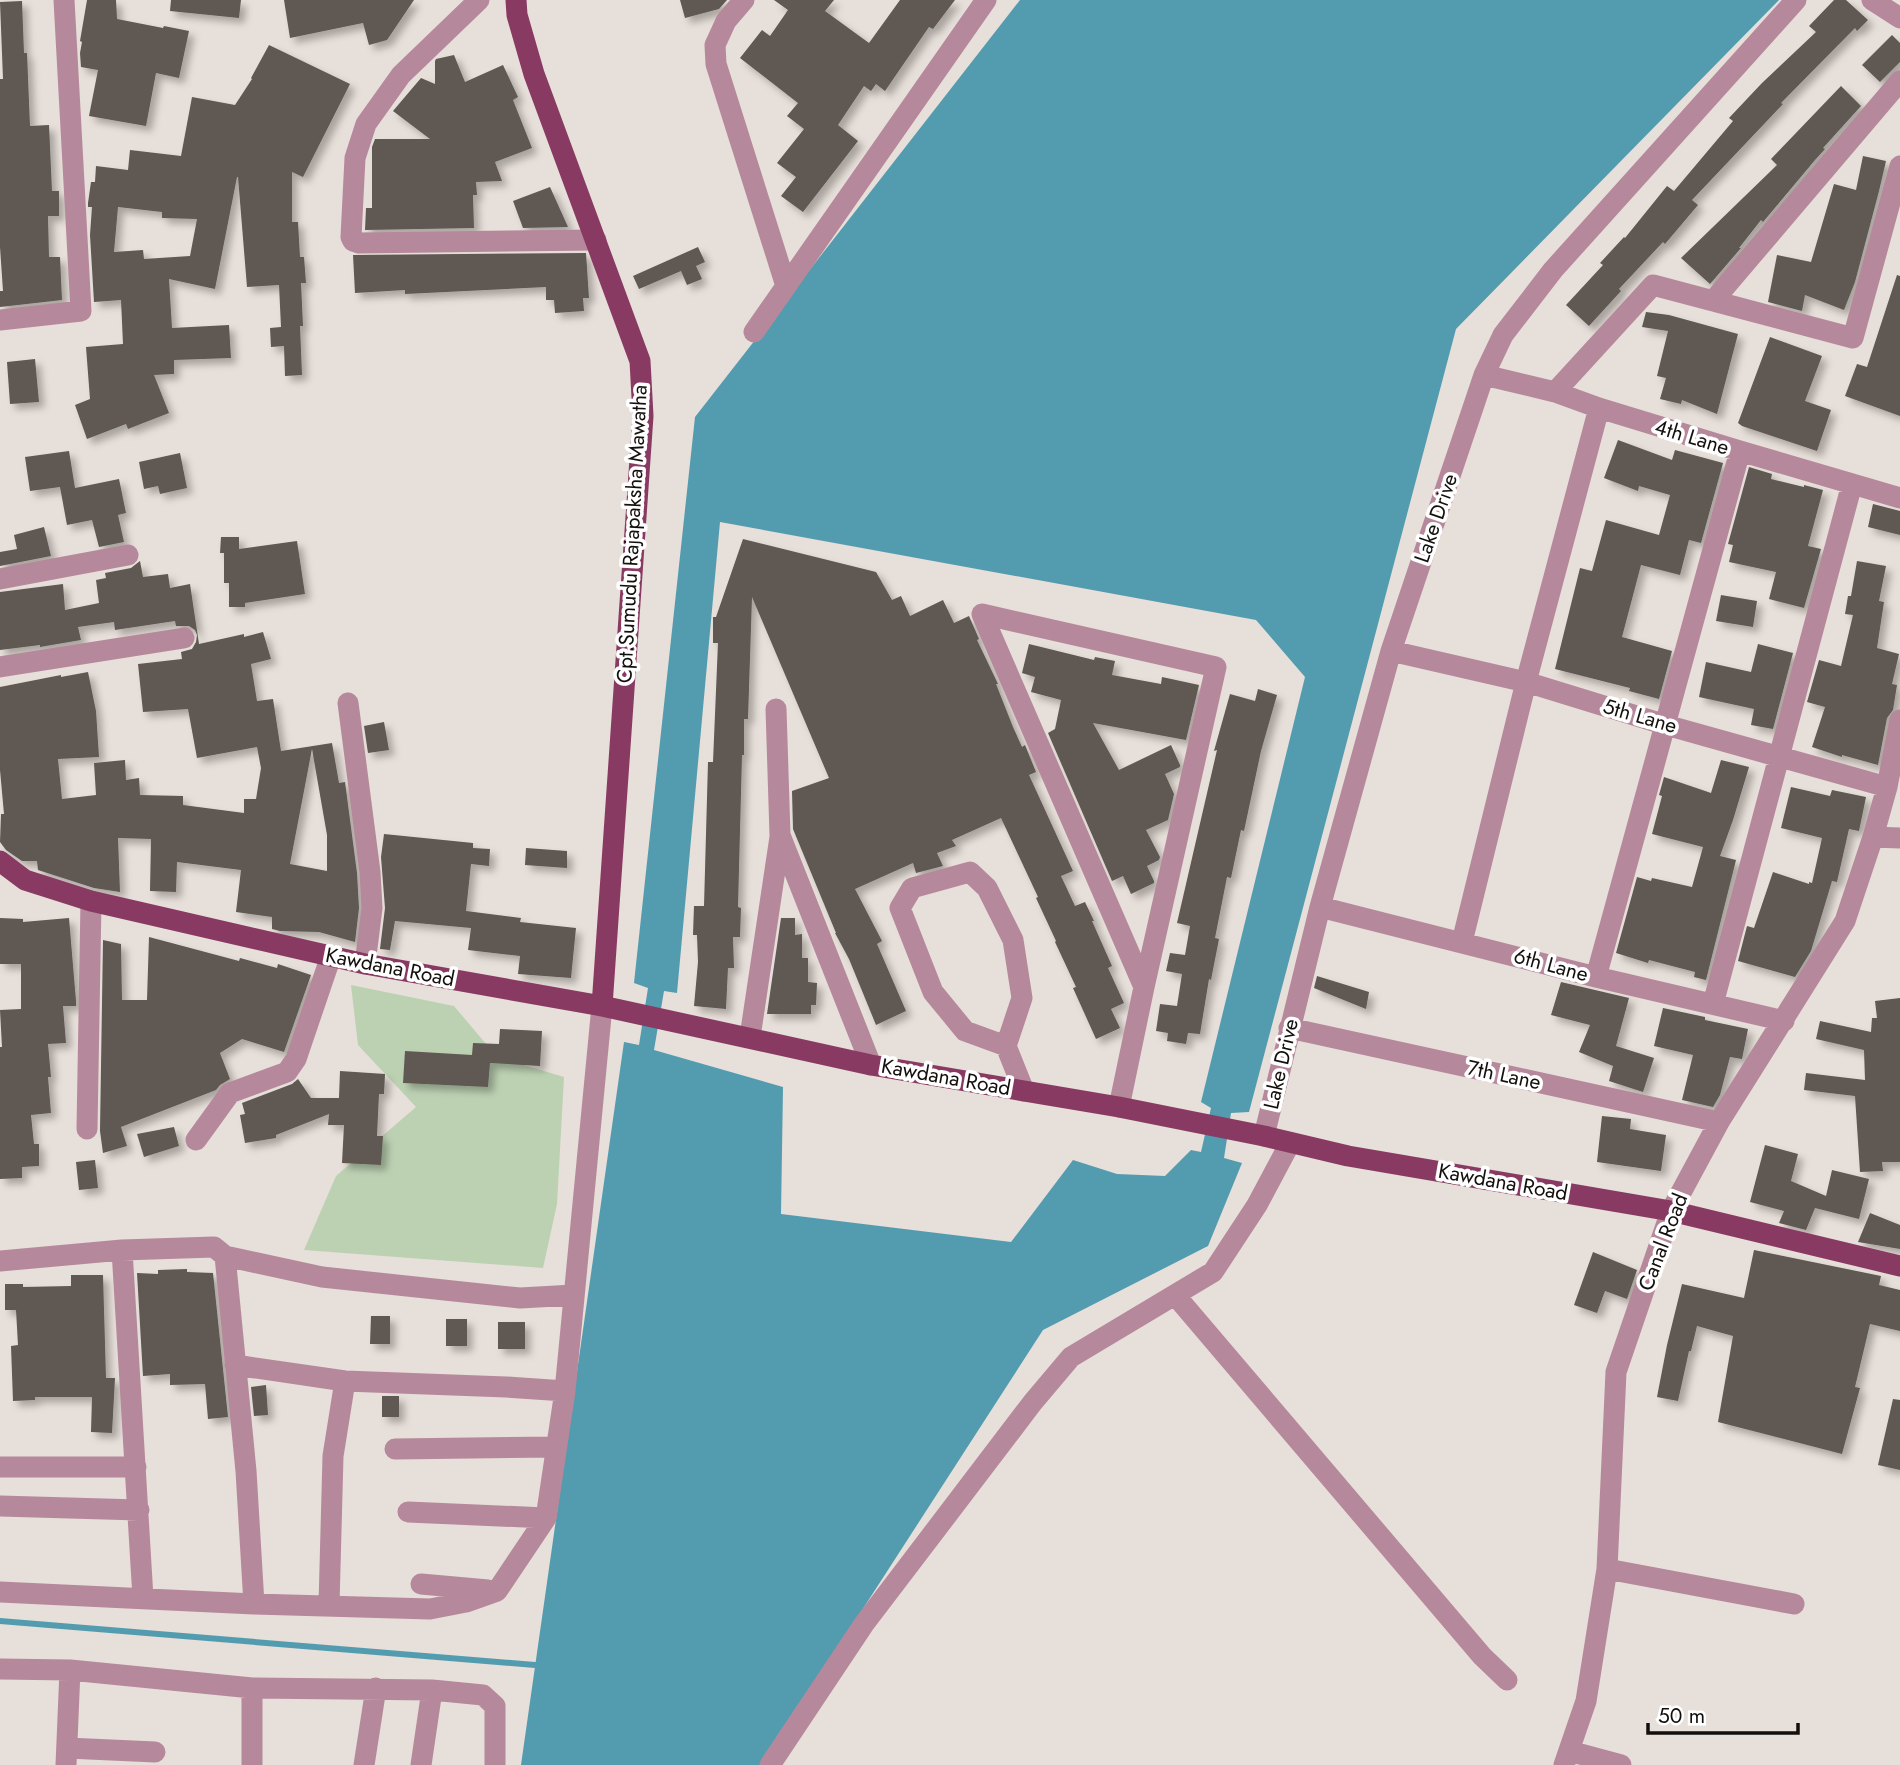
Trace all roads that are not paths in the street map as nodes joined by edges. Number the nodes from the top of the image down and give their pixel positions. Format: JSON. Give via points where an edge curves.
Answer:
{"nodes":[{"id":1,"x":64,"y":0,"type":"edge"},
{"id":2,"x":479,"y":0,"type":"edge"},
{"id":3,"x":516,"y":0,"type":"edge"},
{"id":4,"x":744,"y":0,"type":"edge"},
{"id":5,"x":986,"y":0,"type":"edge"},
{"id":6,"x":1796,"y":0,"type":"edge"},
{"id":7,"x":1872,"y":0,"type":"edge"},
{"id":8,"x":1900,"y":18,"type":"edge"},
{"id":9,"x":1900,"y":81,"type":"edge"},
{"id":10,"x":1900,"y":166,"type":"edge"},
{"id":11,"x":596,"y":240,"type":"junction"},
{"id":12,"x":786,"y":286,"type":"junction"},
{"id":13,"x":1713,"y":301,"type":"junction"},
{"id":14,"x":0,"y":320,"type":"edge"},
{"id":15,"x":754,"y":332,"type":"dead end"},
{"id":16,"x":1485,"y":375,"type":"junction"},
{"id":17,"x":1555,"y":392,"type":"junction"},
{"id":18,"x":1599,"y":408,"type":"junction"},
{"id":19,"x":1740,"y":451,"type":"junction"},
{"id":20,"x":1852,"y":484,"type":"junction"},
{"id":21,"x":1900,"y":498,"type":"edge"},
{"id":22,"x":128,"y":555,"type":"dead end"},
{"id":23,"x":0,"y":579,"type":"edge"},
{"id":24,"x":184,"y":638,"type":"dead end"},
{"id":25,"x":1391,"y":651,"type":"junction"},
{"id":26,"x":0,"y":667,"type":"edge"},
{"id":27,"x":1526,"y":682,"type":"junction"},
{"id":28,"x":348,"y":703,"type":"dead end"},
{"id":29,"x":776,"y":709,"type":"dead end"},
{"id":30,"x":1900,"y":720,"type":"edge"},
{"id":31,"x":1666,"y":725,"type":"junction"},
{"id":32,"x":1779,"y":755,"type":"junction"},
{"id":33,"x":1887,"y":787,"type":"junction"},
{"id":34,"x":780,"y":835,"type":"junction"},
{"id":35,"x":1873,"y":837,"type":"junction"},
{"id":36,"x":1900,"y":838,"type":"edge"},
{"id":37,"x":0,"y":861,"type":"edge"},
{"id":38,"x":90,"y":901,"type":"junction"},
{"id":39,"x":1320,"y":907,"type":"junction"},
{"id":40,"x":1462,"y":942,"type":"junction"},
{"id":41,"x":331,"y":956,"type":"junction"},
{"id":42,"x":365,"y":964,"type":"junction"},
{"id":43,"x":1596,"y":977,"type":"junction"},
{"id":44,"x":1144,"y":987,"type":"junction"},
{"id":45,"x":1713,"y":1004,"type":"junction"},
{"id":46,"x":611,"y":1008,"type":"junction"},
{"id":47,"x":1784,"y":1021,"type":"junction"},
{"id":48,"x":1289,"y":1028,"type":"junction"},
{"id":49,"x":750,"y":1037,"type":"junction"},
{"id":50,"x":1006,"y":1046,"type":"junction"},
{"id":51,"x":871,"y":1065,"type":"junction"},
{"id":52,"x":1024,"y":1091,"type":"junction"},
{"id":53,"x":1119,"y":1107,"type":"junction"},
{"id":54,"x":1719,"y":1122,"type":"junction"},
{"id":55,"x":87,"y":1129,"type":"dead end"},
{"id":56,"x":1264,"y":1136,"type":"junction"},
{"id":57,"x":196,"y":1140,"type":"dead end"},
{"id":58,"x":1290,"y":1143,"type":"junction"},
{"id":59,"x":1671,"y":1211,"type":"junction"},
{"id":60,"x":122,"y":1250,"type":"junction"},
{"id":61,"x":225,"y":1256,"type":"junction"},
{"id":62,"x":0,"y":1262,"type":"edge"},
{"id":63,"x":1900,"y":1266,"type":"edge"},
{"id":64,"x":1175,"y":1295,"type":"junction"},
{"id":65,"x":574,"y":1296,"type":"junction"},
{"id":66,"x":234,"y":1365,"type":"junction"},
{"id":67,"x":345,"y":1381,"type":"junction"},
{"id":68,"x":565,"y":1391,"type":"junction"},
{"id":69,"x":556,"y":1447,"type":"junction"},
{"id":70,"x":395,"y":1449,"type":"dead end"},
{"id":71,"x":0,"y":1467,"type":"edge"},
{"id":72,"x":136,"y":1467,"type":"junction"},
{"id":73,"x":0,"y":1506,"type":"edge"},
{"id":74,"x":139,"y":1510,"type":"junction"},
{"id":75,"x":408,"y":1512,"type":"dead end"},
{"id":76,"x":546,"y":1518,"type":"junction"},
{"id":77,"x":1606,"y":1569,"type":"junction"},
{"id":78,"x":421,"y":1584,"type":"dead end"},
{"id":79,"x":497,"y":1591,"type":"junction"},
{"id":80,"x":0,"y":1592,"type":"edge"},
{"id":81,"x":143,"y":1598,"type":"junction"},
{"id":82,"x":254,"y":1604,"type":"junction"},
{"id":83,"x":1794,"y":1604,"type":"dead end"},
{"id":84,"x":329,"y":1605,"type":"junction"},
{"id":85,"x":0,"y":1669,"type":"edge"},
{"id":86,"x":70,"y":1670,"type":"junction"},
{"id":87,"x":1507,"y":1680,"type":"dead end"},
{"id":88,"x":253,"y":1688,"type":"junction"},
{"id":89,"x":376,"y":1688,"type":"junction"},
{"id":90,"x":432,"y":1690,"type":"junction"},
{"id":91,"x":155,"y":1752,"type":"dead end"},
{"id":92,"x":66,"y":1757,"type":"edge"},
{"id":93,"x":1567,"y":1758,"type":"edge"},
{"id":94,"x":252,"y":1765,"type":"edge"},
{"id":95,"x":364,"y":1765,"type":"edge"},
{"id":96,"x":421,"y":1765,"type":"edge"},
{"id":97,"x":495,"y":1765,"type":"edge"},
{"id":98,"x":771,"y":1765,"type":"edge"},
{"id":99,"x":1621,"y":1765,"type":"edge"}],
"edges":[{"from":1,"to":14,"type":"street","via":[[80,311]]},
{"from":2,"to":11,"type":"street","via":[[401,75],[366,124],[355,159],[353,241]]},
{"from":3,"to":11,"type":"main road","name":"Cpt.Sumudu Rajapaksha Mawatha","via":[[534,74]]},
{"from":4,"to":12,"type":"street","via":[[726,21],[715,45],[716,64]]},
{"from":5,"to":12,"type":"street"},
{"from":6,"to":16,"type":"street","name":"Lake Drive","via":[[1553,270],[1503,335]]},
{"from":7,"to":8,"type":"street"},
{"from":9,"to":13,"type":"street"},
{"from":10,"to":13,"type":"street","via":[[1853,338]]},
{"from":11,"to":46,"type":"main road","name":"Cpt.Sumudu Rajapaksha Mawatha","via":[[640,361],[643,416]]},
{"from":12,"to":15,"type":"street"},
{"from":13,"to":17,"type":"street","via":[[1653,285]]},
{"from":16,"to":17,"type":"street","name":"4th Lane"},
{"from":16,"to":25,"type":"street","name":"Lake Drive"},
{"from":17,"to":18,"type":"street","name":"4th Lane"},
{"from":18,"to":19,"type":"street","name":"4th Lane"},
{"from":18,"to":27,"type":"street"},
{"from":19,"to":20,"type":"street","name":"4th Lane"},
{"from":19,"to":31,"type":"street"},
{"from":20,"to":21,"type":"street","name":"4th Lane"},
{"from":20,"to":32,"type":"street"},
{"from":22,"to":23,"type":"street"},
{"from":24,"to":26,"type":"street"},
{"from":25,"to":27,"type":"street","name":"5th Lane"},
{"from":25,"to":39,"type":"street","name":"Lake Drive"},
{"from":27,"to":31,"type":"street","name":"5th Lane"},
{"from":27,"to":40,"type":"street"},
{"from":28,"to":42,"type":"street","via":[[370,872],[372,908]]},
{"from":29,"to":34,"type":"street"},
{"from":30,"to":33,"type":"street","name":"Canal Road"},
{"from":31,"to":32,"type":"street","name":"5th Lane"},
{"from":31,"to":43,"type":"street"},
{"from":32,"to":33,"type":"street","name":"5th Lane"},
{"from":32,"to":45,"type":"street"},
{"from":33,"to":35,"type":"street","name":"Canal Road"},
{"from":34,"to":49,"type":"street"},
{"from":34,"to":51,"type":"street"},
{"from":35,"to":36,"type":"street"},
{"from":35,"to":47,"type":"street","name":"Canal Road","via":[[1845,921]]},
{"from":37,"to":38,"type":"main road","name":"Kawdana Road","via":[[25,880]]},
{"from":38,"to":41,"type":"main road","name":"Kawdana Road"},
{"from":38,"to":55,"type":"street"},
{"from":39,"to":40,"type":"street","name":"6th Lane"},
{"from":39,"to":48,"type":"street","name":"Lake Drive"},
{"from":40,"to":43,"type":"street","name":"6th Lane"},
{"from":41,"to":42,"type":"main road","name":"Kawdana Road"},
{"from":41,"to":57,"type":"street","via":[[296,1059],[287,1072],[230,1093]]},
{"from":42,"to":46,"type":"main road","name":"Kawdana Road"},
{"from":43,"to":45,"type":"street","name":"6th Lane"},
{"from":44,"to":44,"type":"street","via":[[1216,667],[982,614],[1046,763]]},
{"from":44,"to":53,"type":"street"},
{"from":45,"to":47,"type":"street","name":"6th Lane"},
{"from":46,"to":49,"type":"main road","name":"Kawdana Road"},
{"from":46,"to":65,"type":"street"},
{"from":47,"to":54,"type":"street","name":"Canal Road"},
{"from":48,"to":54,"type":"street","name":"7th Lane"},
{"from":48,"to":56,"type":"street","name":"Lake Drive"},
{"from":49,"to":51,"type":"main road","name":"Kawdana Road"},
{"from":50,"to":50,"type":"street","via":[[965,1031],[933,992],[900,908],[912,888],[970,872],[987,888],[1013,940],[1023,998]]},
{"from":50,"to":52,"type":"street"},
{"from":51,"to":52,"type":"main road","name":"Kawdana Road"},
{"from":52,"to":53,"type":"main road","name":"Kawdana Road"},
{"from":53,"to":56,"type":"main road","name":"Kawdana Road"},
{"from":54,"to":59,"type":"street","name":"Canal Road"},
{"from":56,"to":58,"type":"main road","name":"Kawdana Road"},
{"from":58,"to":59,"type":"main road","name":"Kawdana Road"},
{"from":58,"to":64,"type":"street","via":[[1213,1272]]},
{"from":59,"to":63,"type":"main road","name":"Kawdana Road"},
{"from":59,"to":77,"type":"street","name":"Canal Road","via":[[1616,1372]]},
{"from":60,"to":61,"type":"street","via":[[214,1247]]},
{"from":60,"to":62,"type":"street"},
{"from":60,"to":72,"type":"street"},
{"from":61,"to":65,"type":"street","via":[[335,1278],[520,1298]]},
{"from":61,"to":66,"type":"street"},
{"from":64,"to":87,"type":"street"},
{"from":64,"to":98,"type":"street","via":[[1071,1357],[864,1623]]},
{"from":65,"to":68,"type":"street"},
{"from":66,"to":67,"type":"street"},
{"from":66,"to":82,"type":"street","via":[[247,1471]]},
{"from":67,"to":68,"type":"street"},
{"from":67,"to":84,"type":"street","via":[[333,1456]]},
{"from":68,"to":69,"type":"street"},
{"from":69,"to":70,"type":"street"},
{"from":69,"to":76,"type":"street"},
{"from":71,"to":72,"type":"street"},
{"from":72,"to":74,"type":"street"},
{"from":73,"to":74,"type":"street"},
{"from":74,"to":81,"type":"street"},
{"from":75,"to":76,"type":"street"},
{"from":76,"to":79,"type":"street"},
{"from":77,"to":83,"type":"street"},
{"from":77,"to":93,"type":"street","name":"Canal Road","via":[[1586,1701]]},
{"from":78,"to":79,"type":"street"},
{"from":79,"to":84,"type":"street","via":[[430,1609]]},
{"from":80,"to":81,"type":"street"},
{"from":81,"to":82,"type":"street"},
{"from":82,"to":84,"type":"street"},
{"from":85,"to":86,"type":"street"},
{"from":86,"to":88,"type":"street"},
{"from":86,"to":92,"type":"street"},
{"from":88,"to":89,"type":"street"},
{"from":88,"to":94,"type":"street"},
{"from":89,"to":90,"type":"street"},
{"from":89,"to":95,"type":"street"},
{"from":90,"to":96,"type":"street"},
{"from":90,"to":97,"type":"street","via":[[483,1695],[495,1706]]},
{"from":91,"to":92,"type":"street"},
{"from":93,"to":99,"type":"street"}]}
